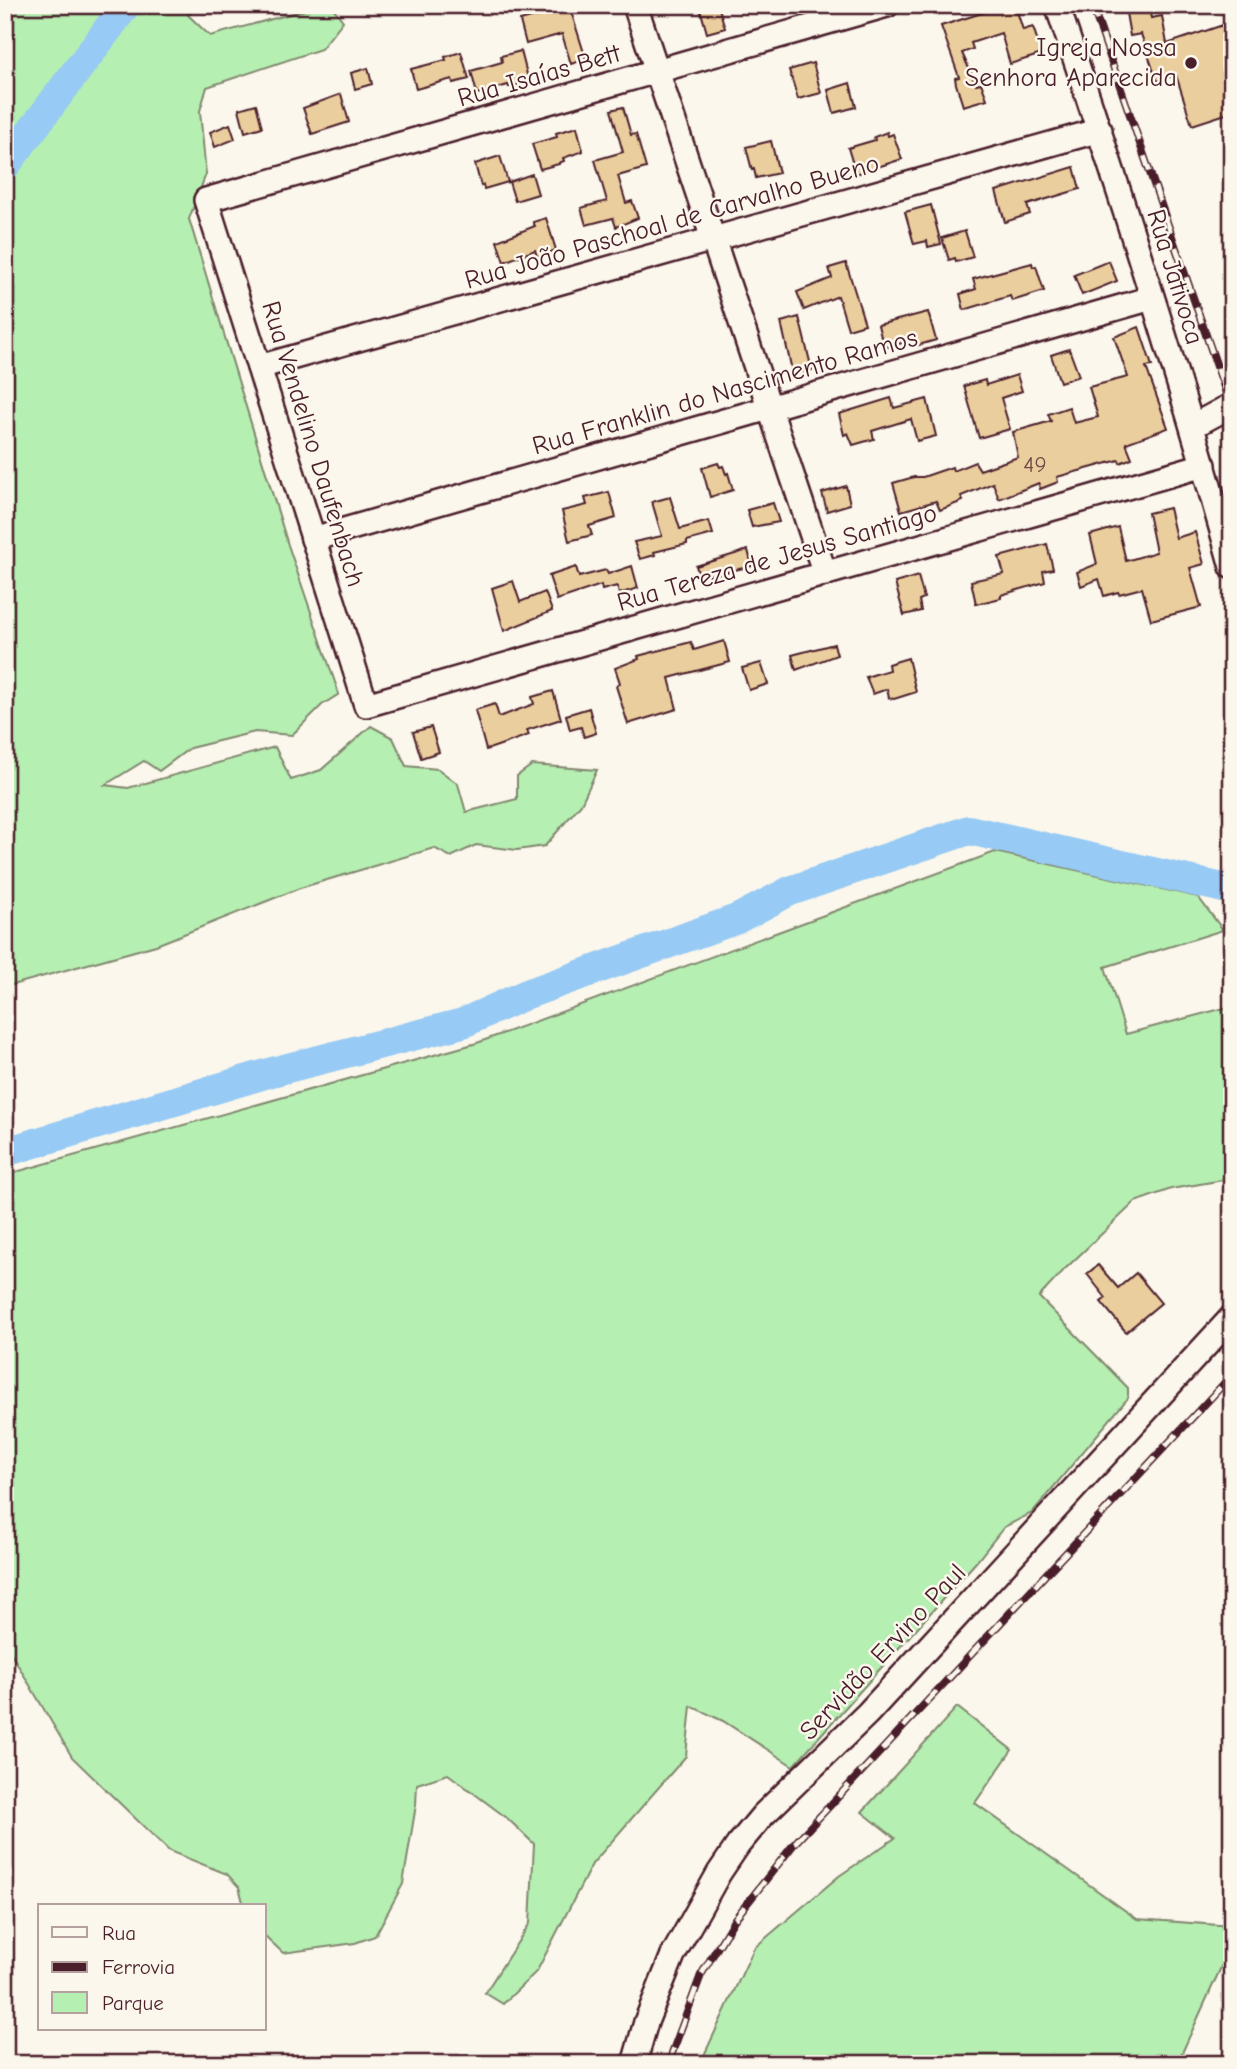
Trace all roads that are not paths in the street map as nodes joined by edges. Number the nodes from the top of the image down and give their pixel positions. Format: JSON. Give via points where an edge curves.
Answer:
{"nodes":[{"id":1,"x":635,"y":5,"type":"edge"},
{"id":2,"x":887,"y":5,"type":"edge"},
{"id":3,"x":1058,"y":5,"type":"edge"},
{"id":4,"x":657,"y":71,"type":"junction"},
{"id":5,"x":1100,"y":130,"type":"junction"},
{"id":6,"x":206,"y":200,"type":"joint"},
{"id":7,"x":713,"y":239,"type":"junction"},
{"id":8,"x":1152,"y":298,"type":"junction"},
{"id":9,"x":259,"y":367,"type":"junction"},
{"id":10,"x":1232,"y":405,"type":"edge"},
{"id":11,"x":769,"y":408,"type":"junction"},
{"id":12,"x":1193,"y":426,"type":"junction"},
{"id":13,"x":1204,"y":465,"type":"junction"},
{"id":14,"x":313,"y":539,"type":"junction"},
{"id":15,"x":1232,"y":567,"type":"edge"},
{"id":16,"x":825,"y":574,"type":"junction"},
{"id":17,"x":366,"y":705,"type":"joint"},
{"id":18,"x":1232,"y":1317,"type":"edge"},
{"id":19,"x":634,"y":2064,"type":"edge"}],
"edges":[{"from":1,"to":4,"type":"street"},
{"from":2,"to":4,"type":"street","name":"Rua Isaías Bett"},
{"from":3,"to":5,"type":"street","name":"Rua Jativoca"},
{"from":4,"to":6,"type":"street","name":"Rua Isaías Bett"},
{"from":4,"to":7,"type":"street"},
{"from":5,"to":7,"type":"street","name":"Rua João Paschoal de Carvalho Bueno"},
{"from":5,"to":8,"type":"street","name":"Rua Jativoca"},
{"from":6,"to":9,"type":"street","name":"Rua Vendelino Daufenbach"},
{"from":7,"to":9,"type":"street","name":"Rua João Paschoal de Carvalho Bueno"},
{"from":7,"to":11,"type":"street"},
{"from":8,"to":11,"type":"street","name":"Rua Franklin do Nascimento Ramos"},
{"from":8,"to":12,"type":"street","name":"Rua Jativoca"},
{"from":9,"to":14,"type":"street","name":"Rua Vendelino Daufenbach"},
{"from":10,"to":12,"type":"street"},
{"from":11,"to":14,"type":"street","name":"Rua Franklin do Nascimento Ramos"},
{"from":11,"to":16,"type":"street"},
{"from":12,"to":13,"type":"street","name":"Rua Jativoca"},
{"from":13,"to":15,"type":"street","name":"Rua Jativoca"},
{"from":13,"to":16,"type":"street","name":"Rua Tereza de Jesus Santiago"},
{"from":14,"to":17,"type":"street","name":"Rua Vendelino Daufenbach"},
{"from":16,"to":17,"type":"street","name":"Rua Tereza de Jesus Santiago"},
{"from":18,"to":19,"type":"street","name":"Servidão Ervino Paul","via":[[868,1713],[738,1845],[673,1955]]}]}
